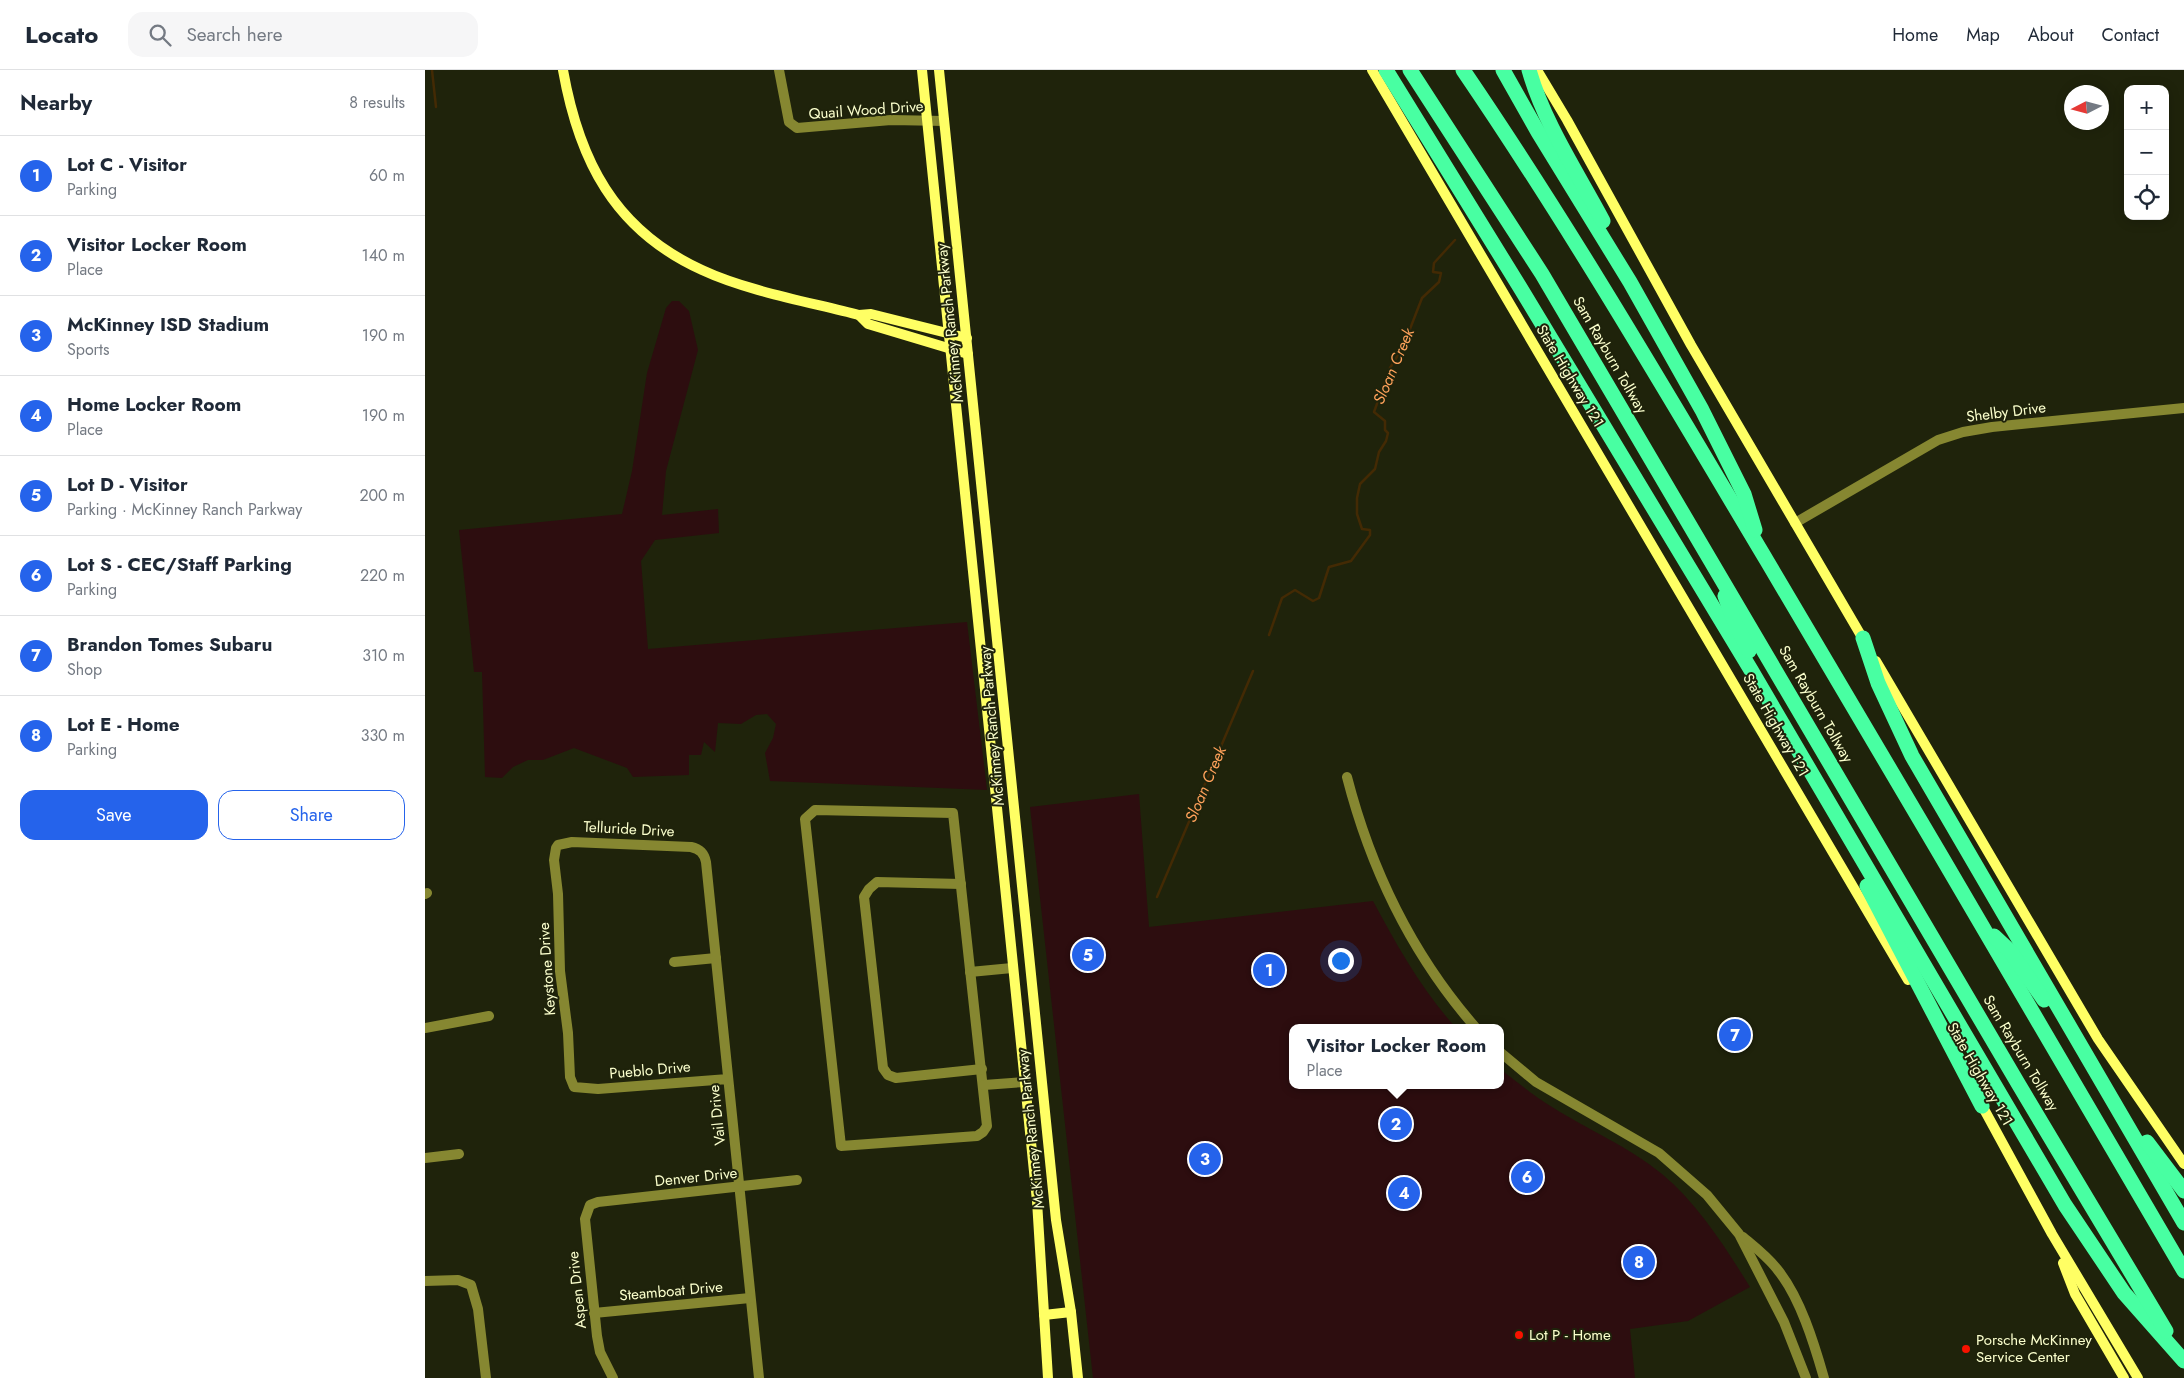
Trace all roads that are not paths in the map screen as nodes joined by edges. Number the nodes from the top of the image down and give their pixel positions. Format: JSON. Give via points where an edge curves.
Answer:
{"nodes":[{"id":1,"x":563,"y":70,"type":"edge"},
{"id":2,"x":779,"y":70,"type":"edge"},
{"id":3,"x":922,"y":70,"type":"edge"},
{"id":4,"x":939,"y":70,"type":"edge"},
{"id":5,"x":1370,"y":70,"type":"edge"},
{"id":6,"x":1386,"y":70,"type":"edge"},
{"id":7,"x":1410,"y":70,"type":"edge"},
{"id":8,"x":1463,"y":70,"type":"edge"},
{"id":9,"x":1503,"y":70,"type":"edge"},
{"id":10,"x":1529,"y":70,"type":"edge"},
{"id":11,"x":1537,"y":70,"type":"edge"},
{"id":12,"x":944,"y":120,"type":"junction"},
{"id":13,"x":928,"y":121,"type":"junction"},
{"id":14,"x":1630,"y":282,"type":"junction"},
{"id":15,"x":859,"y":315,"type":"junction"},
{"id":16,"x":949,"y":333,"type":"junction"},
{"id":17,"x":967,"y":338,"type":"junction"},
{"id":18,"x":951,"y":348,"type":"junction"},
{"id":19,"x":969,"y":354,"type":"junction"},
{"id":20,"x":2184,"y":408,"type":"edge"},
{"id":21,"x":1795,"y":523,"type":"junction"},
{"id":22,"x":1762,"y":553,"type":"junction"},
{"id":23,"x":1713,"y":562,"type":"junction"},
{"id":24,"x":1863,"y":638,"type":"junction"},
{"id":25,"x":1347,"y":777,"type":"dead end"},
{"id":26,"x":556,"y":848,"type":"joint"},
{"id":27,"x":701,"y":851,"type":"joint"},
{"id":28,"x":961,"y":884,"type":"junction"},
{"id":29,"x":1978,"y":921,"type":"junction"},
{"id":30,"x":716,"y":958,"type":"junction"},
{"id":31,"x":674,"y":962,"type":"dead end"},
{"id":32,"x":1013,"y":968,"type":"junction"},
{"id":33,"x":970,"y":972,"type":"junction"},
{"id":34,"x":489,"y":1016,"type":"dead end"},
{"id":35,"x":1472,"y":1024,"type":"edge"},
{"id":36,"x":425,"y":1028,"type":"edge"},
{"id":37,"x":1504,"y":1055,"type":"edge"},
{"id":38,"x":982,"y":1070,"type":"junction"},
{"id":39,"x":728,"y":1079,"type":"junction"},
{"id":40,"x":1041,"y":1081,"type":"junction"},
{"id":41,"x":1024,"y":1082,"type":"junction"},
{"id":42,"x":983,"y":1085,"type":"junction"},
{"id":43,"x":574,"y":1087,"type":"joint"},
{"id":44,"x":1983,"y":1106,"type":"junction"},
{"id":45,"x":459,"y":1154,"type":"dead end"},
{"id":46,"x":425,"y":1158,"type":"edge"},
{"id":47,"x":2184,"y":1164,"type":"edge"},
{"id":48,"x":797,"y":1180,"type":"dead end"},
{"id":49,"x":739,"y":1187,"type":"junction"},
{"id":50,"x":2184,"y":1191,"type":"edge"},
{"id":51,"x":598,"y":1202,"type":"joint"},
{"id":52,"x":2184,"y":1223,"type":"edge"},
{"id":53,"x":1739,"y":1234,"type":"junction"},
{"id":54,"x":2052,"y":1234,"type":"junction"},
{"id":55,"x":2184,"y":1271,"type":"edge"},
{"id":56,"x":425,"y":1281,"type":"edge"},
{"id":57,"x":750,"y":1298,"type":"junction"},
{"id":58,"x":1071,"y":1312,"type":"junction"},
{"id":59,"x":594,"y":1313,"type":"junction"},
{"id":60,"x":1043,"y":1315,"type":"junction"},
{"id":61,"x":2184,"y":1361,"type":"edge"},
{"id":62,"x":486,"y":1378,"type":"edge"},
{"id":63,"x":613,"y":1378,"type":"edge"},
{"id":64,"x":759,"y":1378,"type":"edge"},
{"id":65,"x":1048,"y":1378,"type":"edge"},
{"id":66,"x":1078,"y":1378,"type":"edge"},
{"id":67,"x":1805,"y":1378,"type":"edge"},
{"id":68,"x":1824,"y":1378,"type":"edge"},
{"id":69,"x":2124,"y":1378,"type":"edge"},
{"id":70,"x":2138,"y":1378,"type":"edge"}],
"edges":[{"from":1,"to":15,"type":"main road","via":[[572,116],[591,166],[623,212],[655,241],[679,258],[716,276]]},
{"from":2,"to":13,"type":"street","name":"Quail Wood Drive","via":[[791,125],[801,129],[891,120]]},
{"from":3,"to":13,"type":"main road","name":"McKinney Ranch Parkway"},
{"from":4,"to":12,"type":"main road","name":"McKinney Ranch Parkway"},
{"from":5,"to":44,"type":"main road","name":"State Highway 121"},
{"from":6,"to":61,"type":"highway","via":[[1741,653],[2090,1242],[2124,1293]]},
{"from":7,"to":23,"type":"highway","name":"Sam Rayburn Tollway","via":[[1543,274]]},
{"from":8,"to":22,"type":"highway","name":"Sam Rayburn Tollway","via":[[1588,260]]},
{"from":9,"to":14,"type":"highway"},
{"from":10,"to":14,"type":"highway","via":[[1539,99],[1606,226]]},
{"from":11,"to":21,"type":"main road"},
{"from":12,"to":13,"type":"street","name":"Quail Wood Drive"},
{"from":12,"to":17,"type":"main road","name":"McKinney Ranch Parkway"},
{"from":13,"to":16,"type":"main road","name":"McKinney Ranch Parkway"},
{"from":14,"to":22,"type":"highway","via":[[1702,410],[1740,486]]},
{"from":15,"to":16,"type":"main road","via":[[871,314]]},
{"from":15,"to":18,"type":"main road","via":[[868,324]]},
{"from":16,"to":17,"type":"main road"},
{"from":16,"to":18,"type":"main road","name":"McKinney Ranch Parkway"},
{"from":17,"to":19,"type":"main road","name":"McKinney Ranch Parkway"},
{"from":18,"to":19,"type":"main road"},
{"from":18,"to":32,"type":"main road","name":"McKinney Ranch Parkway"},
{"from":19,"to":40,"type":"main road","name":"McKinney Ranch Parkway"},
{"from":20,"to":21,"type":"street","name":"Shelby Drive","via":[[1993,426],[1963,432],[1927,446]]},
{"from":21,"to":24,"type":"main road"},
{"from":22,"to":29,"type":"highway","name":"Sam Rayburn Tollway"},
{"from":23,"to":44,"type":"highway","via":[[1737,626],[1886,924]]},
{"from":23,"to":61,"type":"highway","name":"Sam Rayburn Tollway"},
{"from":24,"to":47,"type":"main road","via":[[2098,1039]]},
{"from":24,"to":52,"type":"highway","via":[[1878,683],[1912,756]]},
{"from":25,"to":35,"type":"street","via":[[1370,852],[1394,906],[1433,974]]},
{"from":26,"to":27,"type":"street","name":"Telluride Drive","via":[[564,843],[590,842],[691,847]]},
{"from":26,"to":43,"type":"street","name":"Keystone Drive","via":[[560,970],[570,1077]]},
{"from":27,"to":30,"type":"street","name":"Vail Drive","via":[[706,862]]},
{"from":28,"to":33,"type":"street"},
{"from":28,"to":38,"type":"street","via":[[877,882],[864,897],[883,1068],[896,1078]]},
{"from":28,"to":42,"type":"street","via":[[953,813],[815,810],[805,819],[841,1146],[977,1136],[987,1126]]},
{"from":29,"to":50,"type":"highway","via":[[2010,951]]},
{"from":29,"to":55,"type":"highway","name":"Sam Rayburn Tollway"},
{"from":30,"to":31,"type":"street"},
{"from":30,"to":39,"type":"street","name":"Vail Drive"},
{"from":32,"to":33,"type":"street"},
{"from":32,"to":41,"type":"main road","name":"McKinney Ranch Parkway"},
{"from":33,"to":38,"type":"street"},
{"from":34,"to":36,"type":"street"},
{"from":37,"to":53,"type":"street","via":[[1542,1086],[1659,1153],[1695,1184]]},
{"from":38,"to":42,"type":"street"},
{"from":39,"to":43,"type":"street","name":"Pueblo Drive","via":[[598,1089]]},
{"from":39,"to":49,"type":"street","name":"Vail Drive"},
{"from":40,"to":41,"type":"main road"},
{"from":40,"to":58,"type":"main road","name":"McKinney Ranch Parkway","via":[[1056,1220]]},
{"from":41,"to":42,"type":"street"},
{"from":41,"to":60,"type":"main road","name":"McKinney Ranch Parkway","via":[[1037,1208]]},
{"from":44,"to":54,"type":"main road","name":"State Highway 121"},
{"from":45,"to":46,"type":"street"},
{"from":48,"to":49,"type":"street","name":"Denver Drive"},
{"from":49,"to":51,"type":"street","name":"Denver Drive"},
{"from":49,"to":57,"type":"street","name":"Vail Drive"},
{"from":51,"to":59,"type":"street","name":"Aspen Drive","via":[[591,1206],[585,1219]]},
{"from":53,"to":67,"type":"street","via":[[1784,1322]]},
{"from":53,"to":68,"type":"street","via":[[1769,1259],[1782,1276],[1806,1324]]},
{"from":54,"to":69,"type":"main road","via":[[2075,1294]]},
{"from":54,"to":70,"type":"main road","name":"State Highway 121"},
{"from":56,"to":62,"type":"street","via":[[458,1280],[471,1285],[478,1309]]},
{"from":57,"to":59,"type":"street","name":"Steamboat Drive"},
{"from":57,"to":64,"type":"street","name":"Vail Drive"},
{"from":58,"to":60,"type":"main road"},
{"from":58,"to":66,"type":"main road","name":"McKinney Ranch Parkway"},
{"from":59,"to":63,"type":"street","name":"Aspen Drive","via":[[600,1352]]},
{"from":60,"to":65,"type":"main road","name":"McKinney Ranch Parkway"}]}
